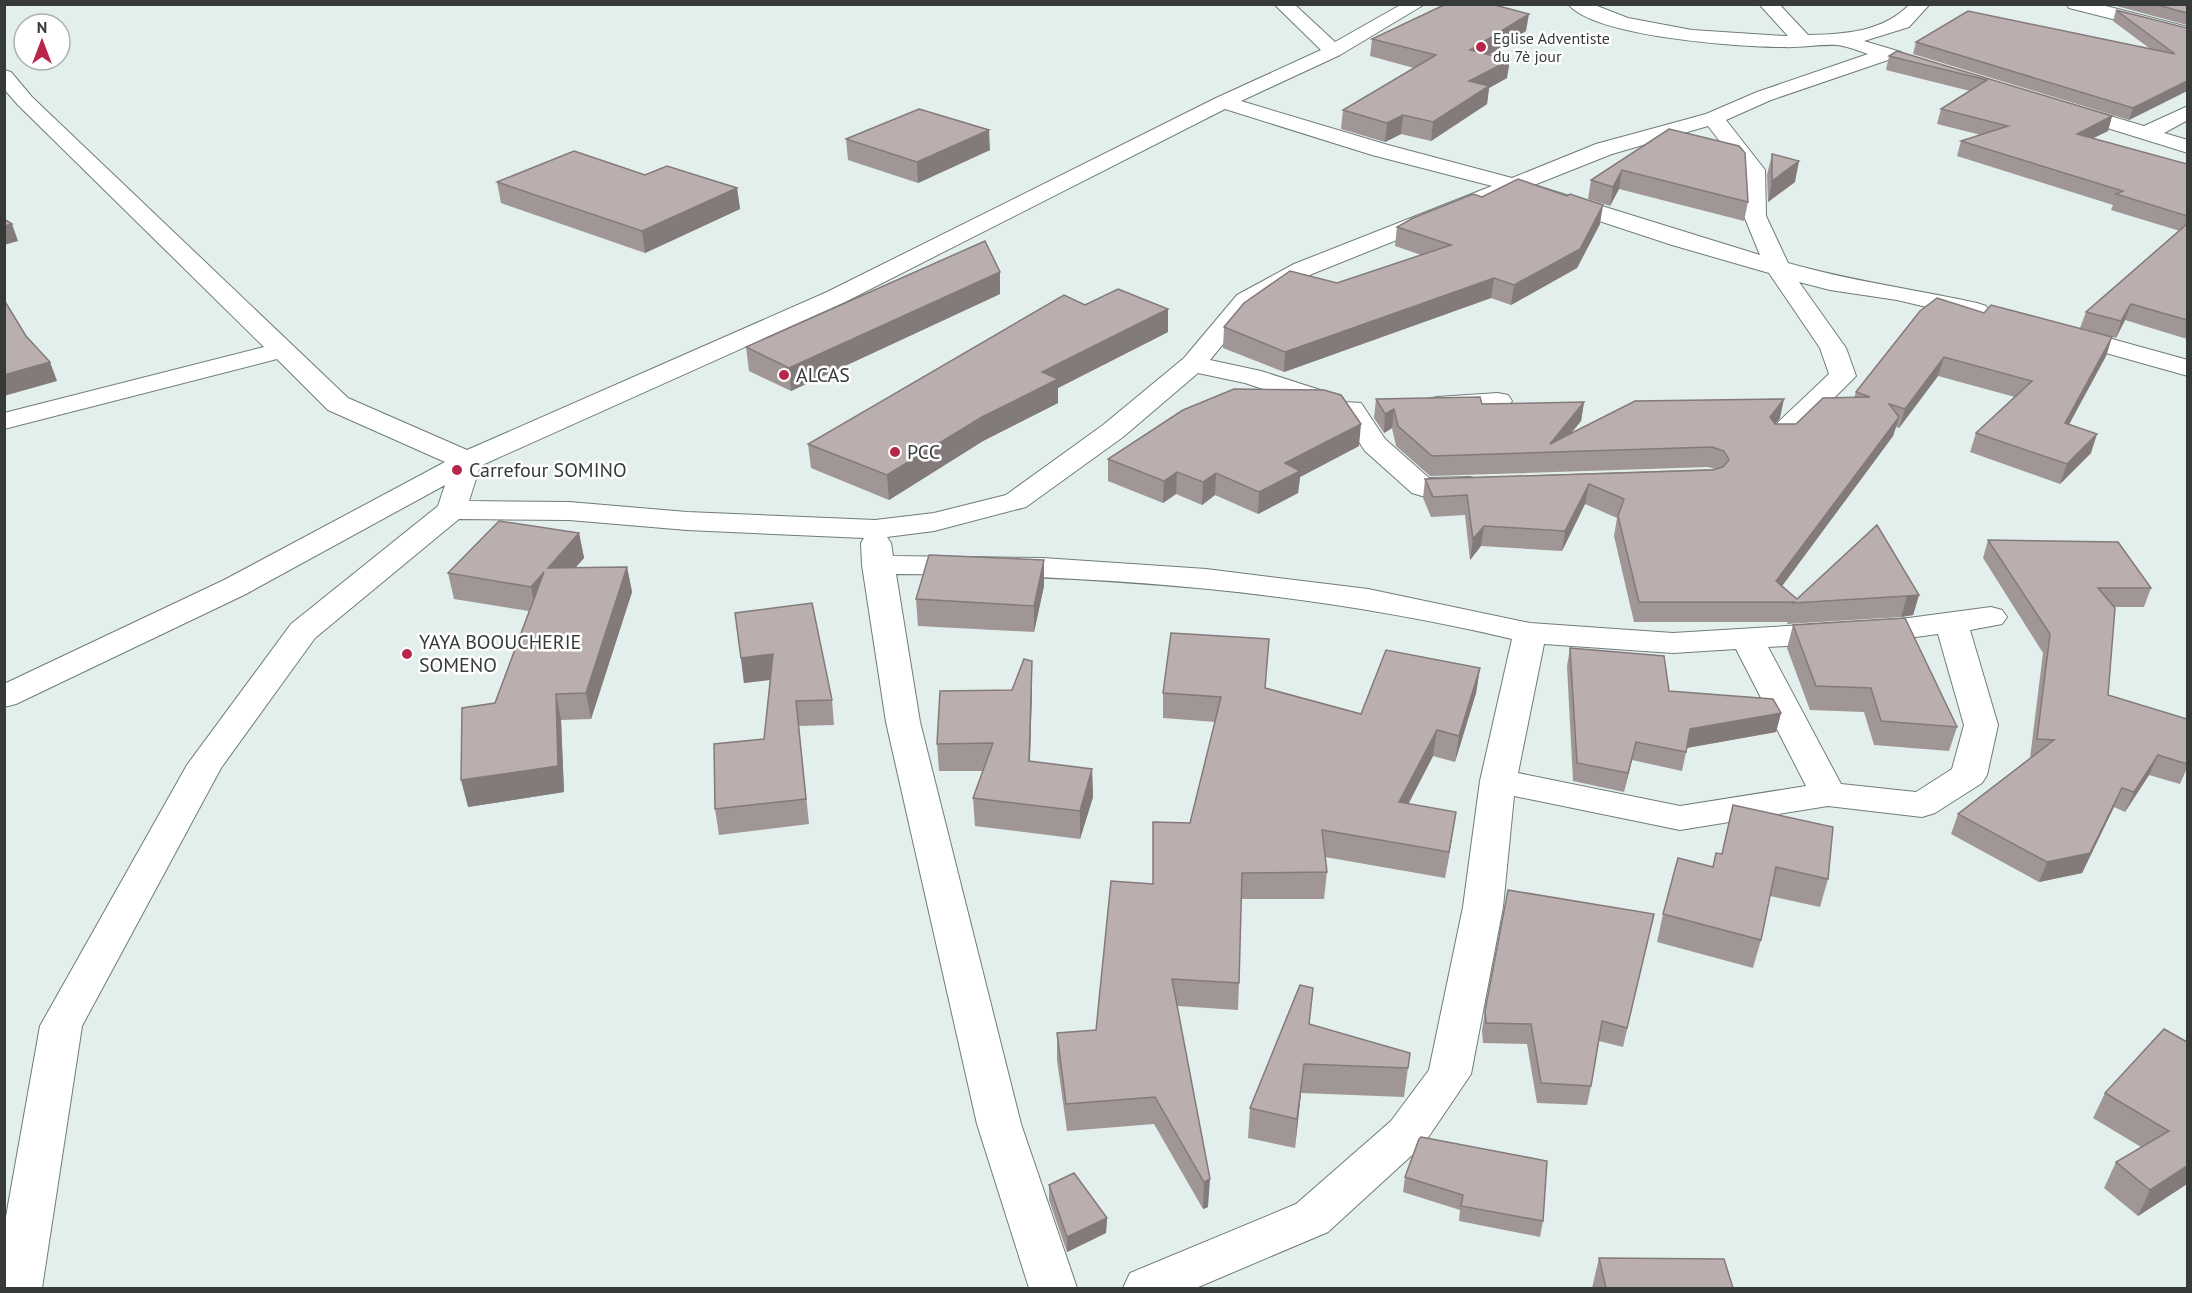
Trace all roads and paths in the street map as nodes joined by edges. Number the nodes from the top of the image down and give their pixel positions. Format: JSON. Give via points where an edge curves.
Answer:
{"nodes":[{"id":1,"x":1282,"y":4,"type":"edge"},
{"id":2,"x":1416,"y":4,"type":"edge"},
{"id":3,"x":1577,"y":4,"type":"edge"},
{"id":4,"x":1768,"y":4,"type":"edge"},
{"id":5,"x":1921,"y":4,"type":"edge"},
{"id":6,"x":2075,"y":4,"type":"edge"},
{"id":7,"x":2187,"y":33,"type":"edge"},
{"id":8,"x":1841,"y":40,"type":"junction"},
{"id":9,"x":1804,"y":42,"type":"junction"},
{"id":10,"x":1333,"y":51,"type":"junction"},
{"id":11,"x":1888,"y":54,"type":"junction"},
{"id":12,"x":1910,"y":61,"type":"edge"},
{"id":13,"x":4,"y":76,"type":"edge"},
{"id":14,"x":1223,"y":102,"type":"junction"},
{"id":15,"x":2046,"y":102,"type":"edge"},
{"id":16,"x":2187,"y":112,"type":"edge"},
{"id":17,"x":1713,"y":118,"type":"junction"},
{"id":18,"x":2147,"y":133,"type":"junction"},
{"id":19,"x":2187,"y":147,"type":"edge"},
{"id":20,"x":1510,"y":184,"type":"junction"},
{"id":21,"x":1778,"y":269,"type":"junction"},
{"id":22,"x":2000,"y":317,"type":"edge"},
{"id":23,"x":2044,"y":329,"type":"edge"},
{"id":24,"x":282,"y":350,"type":"junction"},
{"id":25,"x":1193,"y":364,"type":"junction"},
{"id":26,"x":2187,"y":368,"type":"edge"},
{"id":27,"x":1498,"y":401,"type":"edge"},
{"id":28,"x":1351,"y":409,"type":"junction"},
{"id":29,"x":4,"y":421,"type":"edge"},
{"id":30,"x":1781,"y":435,"type":"edge"},
{"id":31,"x":467,"y":461,"type":"junction"},
{"id":32,"x":1493,"y":485,"type":"edge"},
{"id":33,"x":452,"y":510,"type":"junction"},
{"id":34,"x":877,"y":547,"type":"junction"},
{"id":35,"x":1991,"y":617,"type":"dead end"},
{"id":36,"x":1952,"y":624,"type":"junction"},
{"id":37,"x":1530,"y":633,"type":"junction"},
{"id":38,"x":1747,"y":639,"type":"junction"},
{"id":39,"x":4,"y":698,"type":"edge"},
{"id":40,"x":1498,"y":781,"type":"junction"},
{"id":41,"x":1828,"y":794,"type":"junction"},
{"id":42,"x":18,"y":1288,"type":"edge"},
{"id":43,"x":1053,"y":1288,"type":"edge"},
{"id":44,"x":1147,"y":1288,"type":"edge"}],
"edges":[{"from":1,"to":10,"type":"street"},
{"from":2,"to":10,"type":"street"},
{"from":3,"to":9,"type":"street","via":[[1627,24],[1684,36]]},
{"from":4,"to":9,"type":"street"},
{"from":5,"to":8,"type":"street","via":[[1918,12],[1886,30]]},
{"from":6,"to":7,"type":"street"},
{"from":8,"to":9,"type":"street"},
{"from":8,"to":11,"type":"street"},
{"from":10,"to":14,"type":"street"},
{"from":11,"to":12,"type":"street"},
{"from":11,"to":17,"type":"street","via":[[1764,96]]},
{"from":13,"to":24,"type":"street"},
{"from":14,"to":20,"type":"street","via":[[1380,150]]},
{"from":14,"to":31,"type":"street","via":[[836,297]]},
{"from":15,"to":18,"type":"street"},
{"from":16,"to":18,"type":"street"},
{"from":17,"to":20,"type":"street","via":[[1604,148]]},
{"from":17,"to":21,"type":"street","via":[[1754,170],[1755,216]]},
{"from":18,"to":19,"type":"street"},
{"from":20,"to":21,"type":"street"},
{"from":20,"to":25,"type":"street","via":[[1303,269],[1246,300]]},
{"from":21,"to":22,"type":"street"},
{"from":21,"to":30,"type":"street","via":[[1833,348],[1844,376]]},
{"from":23,"to":26,"type":"street"},
{"from":24,"to":29,"type":"street"},
{"from":24,"to":31,"type":"street","via":[[338,404]]},
{"from":25,"to":28,"type":"street","via":[[1252,376]]},
{"from":25,"to":34,"type":"street","via":[[1113,431],[1016,501],[934,522]]},
{"from":27,"to":28,"type":"street"},
{"from":28,"to":32,"type":"street","via":[[1376,445],[1422,487]]},
{"from":31,"to":33,"type":"street"},
{"from":31,"to":39,"type":"street","via":[[235,587]]},
{"from":33,"to":34,"type":"street","via":[[569,511],[687,521]]},
{"from":33,"to":42,"type":"street","via":[[303,631],[205,765],[61,1026]]},
{"from":34,"to":37,"type":"street","via":[[988,564],[1158,572],[1349,594]]},
{"from":34,"to":43,"type":"street","via":[[903,722],[999,1124]]},
{"from":35,"to":36,"type":"street"},
{"from":36,"to":38,"type":"street"},
{"from":36,"to":41,"type":"street","via":[[1981,725],[1969,775],[1922,805]]},
{"from":37,"to":38,"type":"street","via":[[1673,643]]},
{"from":37,"to":40,"type":"street"},
{"from":38,"to":41,"type":"street"},
{"from":40,"to":41,"type":"street","via":[[1680,818]]},
{"from":40,"to":44,"type":"street","via":[[1483,907],[1450,1074],[1407,1133],[1312,1218]]}]}
